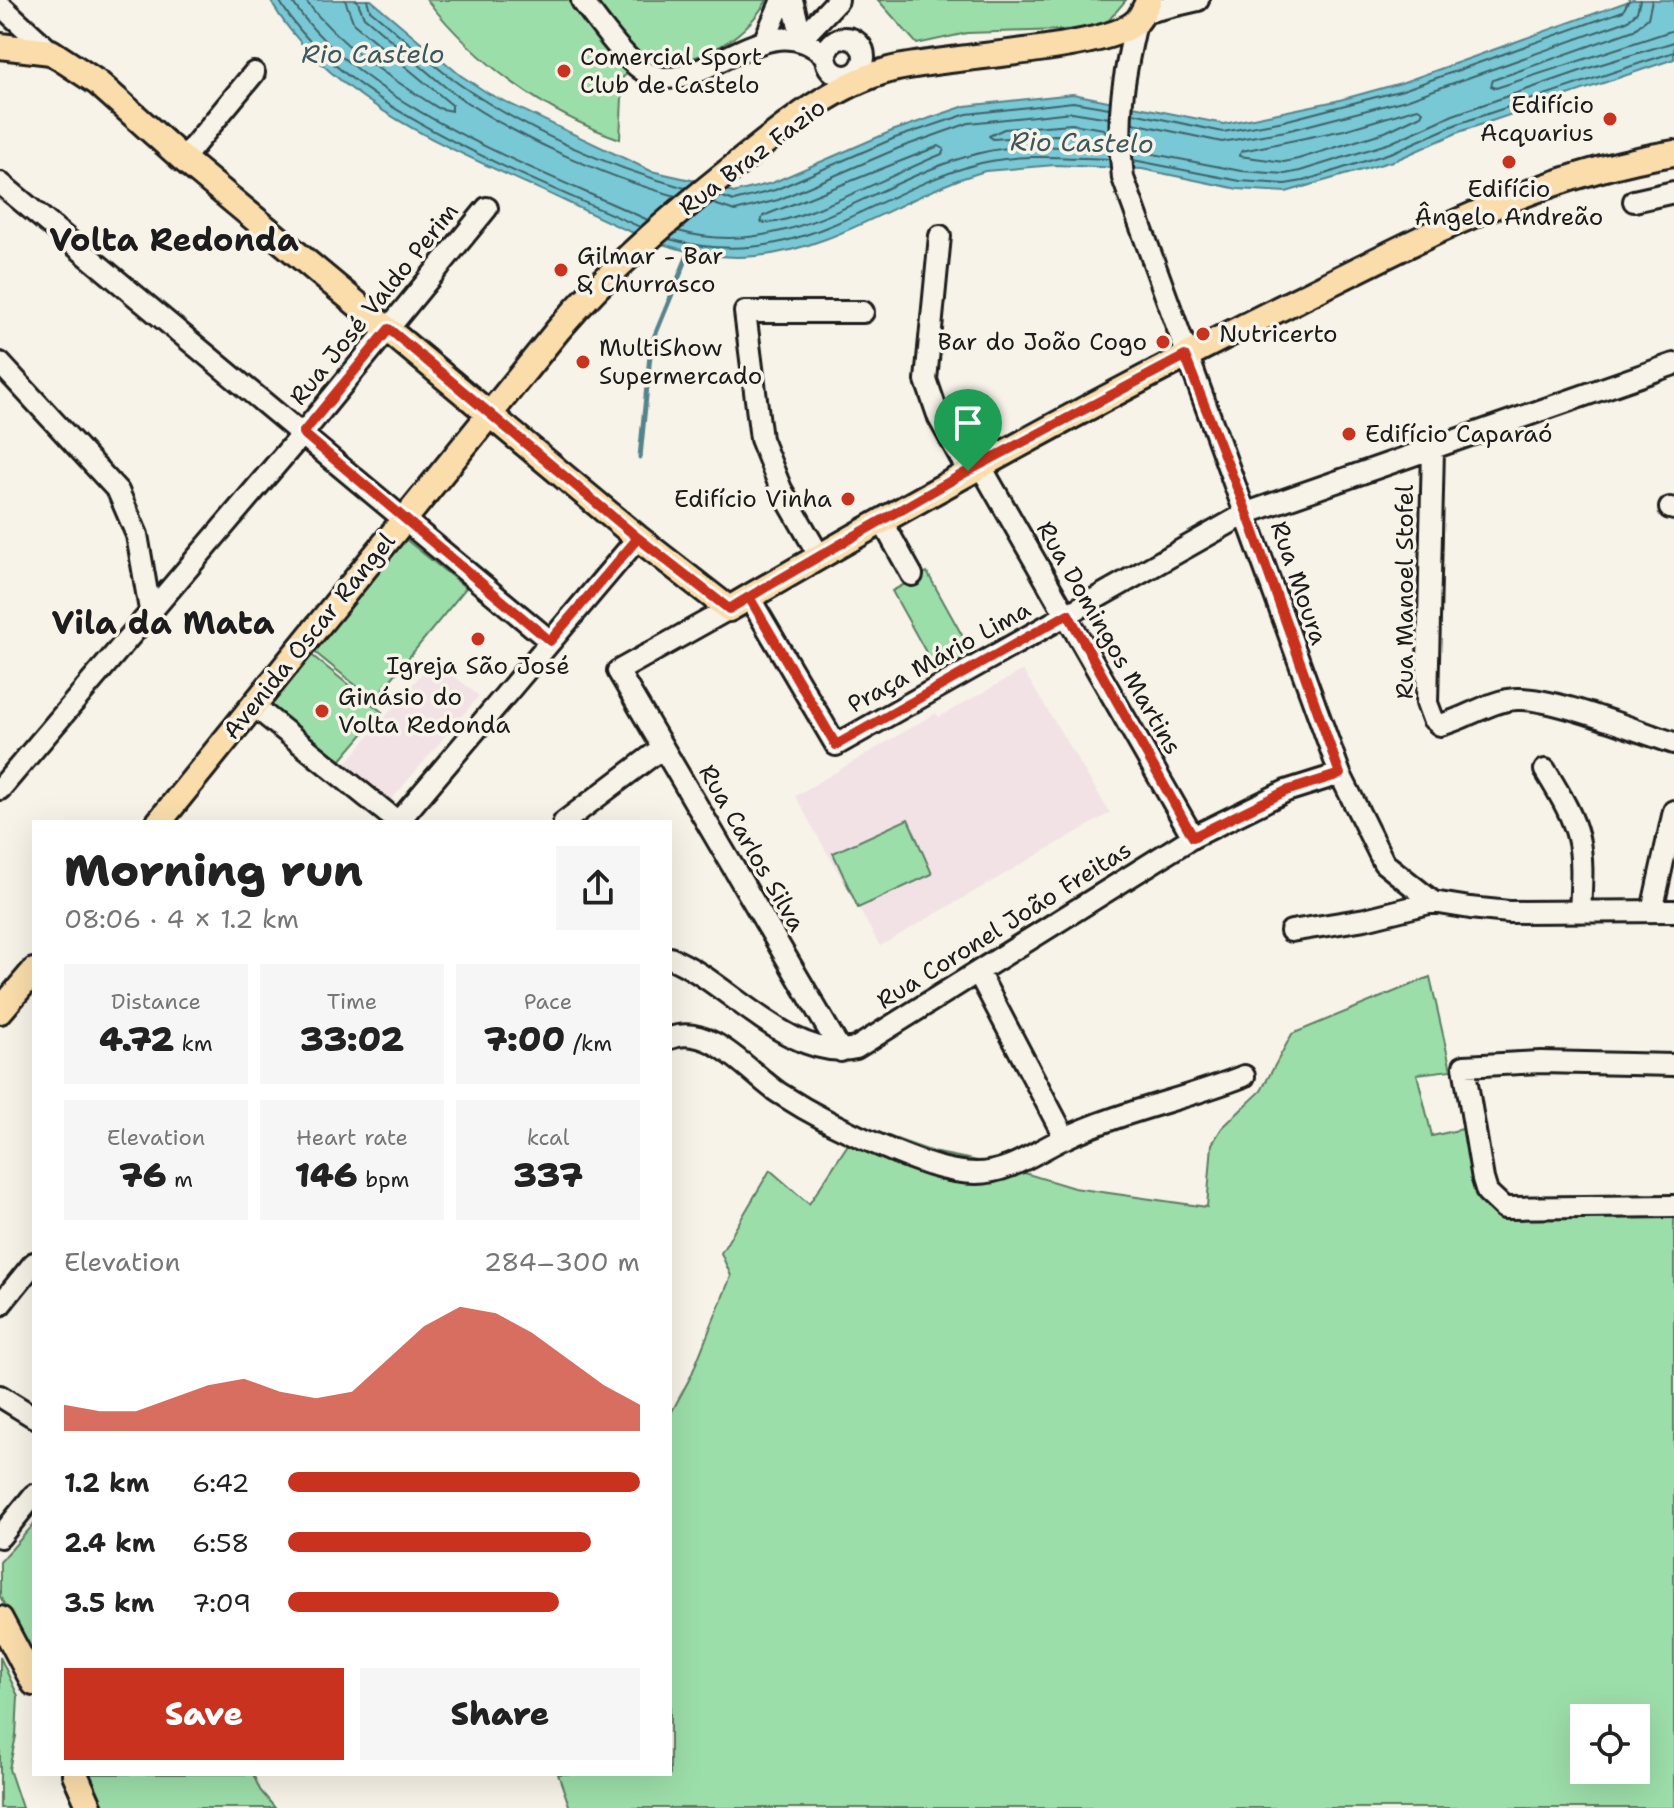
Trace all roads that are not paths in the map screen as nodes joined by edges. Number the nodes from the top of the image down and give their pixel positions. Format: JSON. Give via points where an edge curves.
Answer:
{"nodes":[{"id":1,"x":782,"y":0,"type":"edge"},
{"id":2,"x":792,"y":0,"type":"edge"},
{"id":3,"x":1198,"y":0,"type":"edge"},
{"id":4,"x":582,"y":1,"type":"edge"},
{"id":5,"x":829,"y":4,"type":"edge"},
{"id":6,"x":0,"y":5,"type":"edge"},
{"id":7,"x":1142,"y":12,"type":"edge"},
{"id":8,"x":766,"y":37,"type":"junction"},
{"id":9,"x":802,"y":38,"type":"junction"},
{"id":10,"x":844,"y":38,"type":"junction"},
{"id":11,"x":0,"y":46,"type":"edge"},
{"id":12,"x":51,"y":52,"type":"junction"},
{"id":13,"x":825,"y":56,"type":"junction"},
{"id":14,"x":875,"y":67,"type":"junction"},
{"id":15,"x":254,"y":73,"type":"dead end"},
{"id":16,"x":843,"y":84,"type":"junction"},
{"id":17,"x":1674,"y":153,"type":"edge"},
{"id":18,"x":183,"y":159,"type":"junction"},
{"id":19,"x":0,"y":183,"type":"edge"},
{"id":20,"x":1674,"y":192,"type":"edge"},
{"id":21,"x":1634,"y":201,"type":"dead end"},
{"id":22,"x":487,"y":208,"type":"dead end"},
{"id":23,"x":940,"y":236,"type":"dead end"},
{"id":24,"x":863,"y":312,"type":"dead end"},
{"id":25,"x":389,"y":329,"type":"junction"},
{"id":26,"x":1185,"y":356,"type":"junction"},
{"id":27,"x":0,"y":363,"type":"edge"},
{"id":28,"x":1674,"y":364,"type":"edge"},
{"id":29,"x":490,"y":413,"type":"junction"},
{"id":30,"x":303,"y":433,"type":"junction"},
{"id":31,"x":1433,"y":449,"type":"junction"},
{"id":32,"x":974,"y":468,"type":"junction"},
{"id":33,"x":1247,"y":513,"type":"junction"},
{"id":34,"x":405,"y":517,"type":"junction"},
{"id":35,"x":882,"y":521,"type":"junction"},
{"id":36,"x":638,"y":538,"type":"junction"},
{"id":37,"x":820,"y":557,"type":"junction"},
{"id":38,"x":912,"y":575,"type":"dead end"},
{"id":39,"x":739,"y":603,"type":"junction"},
{"id":40,"x":150,"y":610,"type":"junction"},
{"id":41,"x":1068,"y":614,"type":"junction"},
{"id":42,"x":550,"y":641,"type":"junction"},
{"id":43,"x":254,"y":706,"type":"junction"},
{"id":44,"x":1674,"y":743,"type":"edge"},
{"id":45,"x":662,"y":748,"type":"junction"},
{"id":46,"x":1545,"y":770,"type":"dead end"},
{"id":47,"x":1340,"y":774,"type":"junction"},
{"id":48,"x":0,"y":789,"type":"edge"},
{"id":49,"x":1674,"y":811,"type":"edge"},
{"id":50,"x":161,"y":820,"type":"edge"},
{"id":51,"x":396,"y":820,"type":"edge"},
{"id":52,"x":400,"y":820,"type":"edge"},
{"id":53,"x":567,"y":820,"type":"edge"},
{"id":54,"x":1193,"y":837,"type":"junction"},
{"id":55,"x":1433,"y":902,"type":"junction"},
{"id":56,"x":1652,"y":911,"type":"junction"},
{"id":57,"x":1674,"y":911,"type":"edge"},
{"id":58,"x":1580,"y":912,"type":"junction"},
{"id":59,"x":1291,"y":931,"type":"dead end"},
{"id":60,"x":672,"y":959,"type":"edge"},
{"id":61,"x":978,"y":972,"type":"junction"},
{"id":62,"x":32,"y":973,"type":"edge"},
{"id":63,"x":0,"y":1011,"type":"edge"},
{"id":64,"x":672,"y":1037,"type":"edge"},
{"id":65,"x":841,"y":1051,"type":"junction"},
{"id":66,"x":1674,"y":1065,"type":"edge"},
{"id":67,"x":1244,"y":1076,"type":"dead end"},
{"id":68,"x":1065,"y":1138,"type":"junction"},
{"id":69,"x":1674,"y":1206,"type":"edge"},
{"id":70,"x":32,"y":1265,"type":"edge"},
{"id":71,"x":0,"y":1305,"type":"edge"},
{"id":72,"x":0,"y":1396,"type":"edge"},
{"id":73,"x":32,"y":1416,"type":"edge"},
{"id":74,"x":32,"y":1497,"type":"edge"},
{"id":75,"x":0,"y":1537,"type":"edge"},
{"id":76,"x":0,"y":1619,"type":"edge"},
{"id":77,"x":32,"y":1679,"type":"edge"},
{"id":78,"x":76,"y":1776,"type":"edge"},
{"id":79,"x":90,"y":1808,"type":"edge"}],
"edges":[{"from":1,"to":8,"type":"street"},
{"from":2,"to":9,"type":"street"},
{"from":3,"to":7,"type":"street"},
{"from":4,"to":8,"type":"street","via":[[649,75],[673,76]]},
{"from":5,"to":9,"type":"street"},
{"from":5,"to":10,"type":"street"},
{"from":6,"to":12,"type":"street"},
{"from":7,"to":14,"type":"main road","name":"Rua Braz Fazio","via":[[1097,40]]},
{"from":7,"to":26,"type":"street","name":"Rua Moura","via":[[1121,87],[1117,131],[1123,178]]},
{"from":8,"to":9,"type":"street"},
{"from":9,"to":13,"type":"street"},
{"from":10,"to":13,"type":"street","via":[[832,42]]},
{"from":10,"to":14,"type":"street","via":[[860,45]]},
{"from":11,"to":12,"type":"main road"},
{"from":12,"to":18,"type":"main road","via":[[98,83]]},
{"from":13,"to":16,"type":"street"},
{"from":14,"to":16,"type":"main road","name":"Rua Braz Fazio"},
{"from":15,"to":18,"type":"street"},
{"from":16,"to":29,"type":"main road","name":"Rua Braz Fazio","via":[[727,172],[592,290]]},
{"from":17,"to":26,"type":"main road","via":[[1598,167],[1524,193],[1434,231]]},
{"from":18,"to":25,"type":"main road"},
{"from":19,"to":30,"type":"street"},
{"from":20,"to":21,"type":"street"},
{"from":22,"to":25,"type":"street","name":"Rua José Valdo Perim"},
{"from":23,"to":32,"type":"street","name":"Rua Domingos Martins","via":[[926,380],[939,418]]},
{"from":24,"to":37,"type":"street","via":[[745,312],[761,439],[781,489]]},
{"from":25,"to":29,"type":"main road"},
{"from":25,"to":30,"type":"street","name":"Rua José Valdo Perim"},
{"from":26,"to":32,"type":"main road"},
{"from":26,"to":33,"type":"street","name":"Rua Moura"},
{"from":27,"to":40,"type":"street","via":[[118,491],[137,535]]},
{"from":28,"to":31,"type":"street","name":"Praça Mário Lima"},
{"from":29,"to":34,"type":"main road","name":"Avenida Oscar Rangel"},
{"from":29,"to":36,"type":"main road"},
{"from":30,"to":34,"type":"street"},
{"from":30,"to":40,"type":"street","name":"Rua José Valdo Perim"},
{"from":31,"to":33,"type":"street","name":"Praça Mário Lima"},
{"from":31,"to":44,"type":"street","name":"Rua Manoel Stofel","via":[[1427,703],[1433,719],[1440,725],[1518,699],[1548,703]]},
{"from":32,"to":35,"type":"main road"},
{"from":32,"to":41,"type":"street","name":"Rua Domingos Martins"},
{"from":33,"to":41,"type":"street","name":"Praça Mário Lima"},
{"from":33,"to":47,"type":"street","name":"Rua Moura"},
{"from":34,"to":42,"type":"street"},
{"from":34,"to":43,"type":"main road","name":"Avenida Oscar Rangel"},
{"from":35,"to":37,"type":"main road"},
{"from":35,"to":38,"type":"street"},
{"from":36,"to":39,"type":"main road"},
{"from":36,"to":42,"type":"street"},
{"from":37,"to":39,"type":"main road"},
{"from":39,"to":41,"type":"street","name":"Praça Mário Lima","via":[[836,745]]},
{"from":39,"to":45,"type":"street","name":"Rua Carlos Silva","via":[[618,671]]},
{"from":40,"to":48,"type":"street","name":"Rua José Valdo Perim"},
{"from":41,"to":54,"type":"street","name":"Rua Domingos Martins"},
{"from":42,"to":52,"type":"street"},
{"from":43,"to":50,"type":"main road","name":"Avenida Oscar Rangel"},
{"from":43,"to":51,"type":"street"},
{"from":45,"to":53,"type":"street"},
{"from":45,"to":65,"type":"street","name":"Rua Carlos Silva"},
{"from":46,"to":58,"type":"street","via":[[1581,839]]},
{"from":47,"to":54,"type":"street","name":"Rua Coronel João Freitas","via":[[1286,791]]},
{"from":47,"to":55,"type":"street","name":"Rua Moura","via":[[1384,863]]},
{"from":49,"to":56,"type":"street"},
{"from":54,"to":61,"type":"street","name":"Rua Coronel João Freitas"},
{"from":55,"to":58,"type":"street","via":[[1509,912]]},
{"from":55,"to":59,"type":"street"},
{"from":56,"to":57,"type":"street"},
{"from":56,"to":58,"type":"street"},
{"from":60,"to":65,"type":"street","via":[[787,1034]]},
{"from":61,"to":65,"type":"street","name":"Rua Coronel João Freitas","via":[[856,1048]]},
{"from":61,"to":68,"type":"street"},
{"from":62,"to":63,"type":"main road"},
{"from":64,"to":68,"type":"street","via":[[683,1034],[708,1041],[811,1111],[939,1167],[975,1173],[999,1170]]},
{"from":66,"to":69,"type":"street","via":[[1464,1066],[1483,1179],[1496,1202],[1515,1210]]},
{"from":67,"to":68,"type":"street"},
{"from":70,"to":71,"type":"street"},
{"from":72,"to":73,"type":"street"},
{"from":74,"to":75,"type":"street"},
{"from":76,"to":77,"type":"main road"},
{"from":78,"to":79,"type":"main road"}]}
